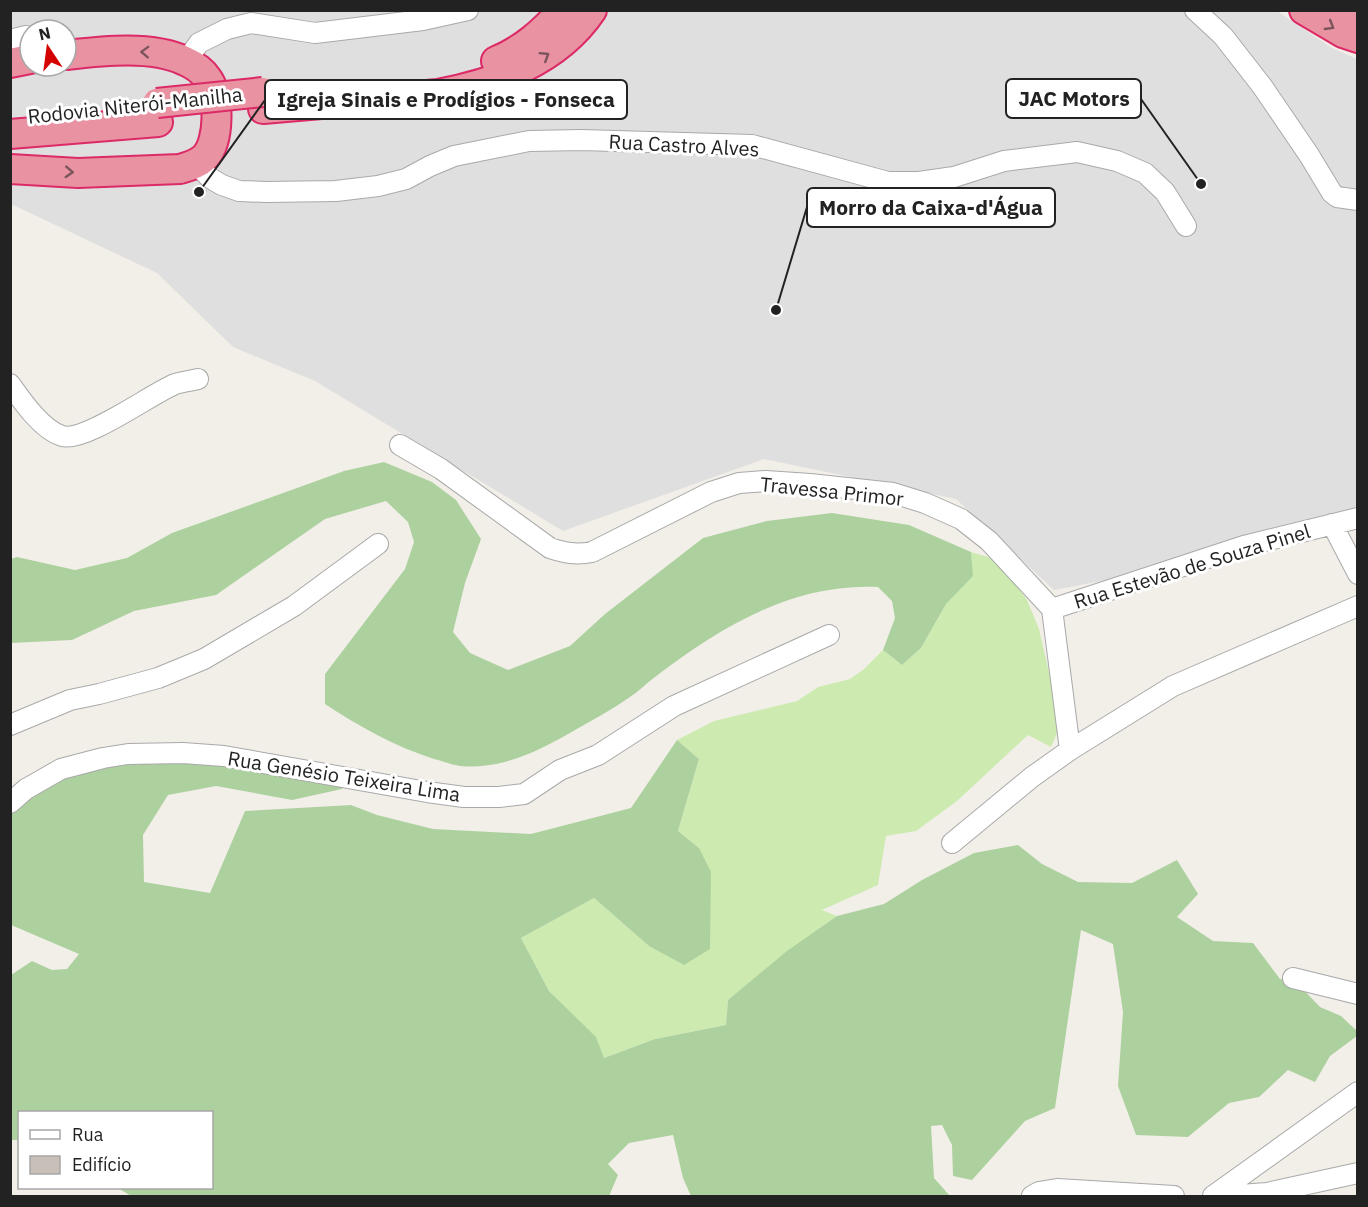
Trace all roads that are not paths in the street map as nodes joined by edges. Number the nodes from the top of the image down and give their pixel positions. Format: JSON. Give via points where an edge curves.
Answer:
{"nodes":[{"id":1,"x":468,"y":10,"type":"edge"},
{"id":2,"x":563,"y":10,"type":"edge"},
{"id":3,"x":592,"y":10,"type":"edge"},
{"id":4,"x":1195,"y":10,"type":"edge"},
{"id":5,"x":1304,"y":10,"type":"edge"},
{"id":6,"x":1348,"y":10,"type":"edge"},
{"id":7,"x":1358,"y":16,"type":"edge"},
{"id":8,"x":1358,"y":39,"type":"edge"},
{"id":9,"x":78,"y":54,"type":"edge"},
{"id":10,"x":186,"y":61,"type":"junction"},
{"id":11,"x":263,"y":101,"type":"junction"},
{"id":12,"x":157,"y":112,"type":"junction"},
{"id":13,"x":10,"y":117,"type":"edge"},
{"id":14,"x":10,"y":134,"type":"edge"},
{"id":15,"x":196,"y":164,"type":"junction"},
{"id":16,"x":10,"y":169,"type":"edge"},
{"id":17,"x":1358,"y":200,"type":"edge"},
{"id":18,"x":1186,"y":226,"type":"dead end"},
{"id":19,"x":198,"y":379,"type":"dead end"},
{"id":20,"x":10,"y":384,"type":"edge"},
{"id":21,"x":400,"y":445,"type":"dead end"},
{"id":22,"x":1358,"y":518,"type":"edge"},
{"id":23,"x":1332,"y":524,"type":"junction"},
{"id":24,"x":378,"y":544,"type":"dead end"},
{"id":25,"x":1358,"y":574,"type":"edge"},
{"id":26,"x":1358,"y":606,"type":"edge"},
{"id":27,"x":1052,"y":609,"type":"junction"},
{"id":28,"x":829,"y":635,"type":"dead end"},
{"id":29,"x":10,"y":725,"type":"edge"},
{"id":30,"x":1070,"y":750,"type":"junction"},
{"id":31,"x":10,"y":803,"type":"edge"},
{"id":32,"x":952,"y":843,"type":"dead end"},
{"id":33,"x":1293,"y":978,"type":"dead end"},
{"id":34,"x":1358,"y":994,"type":"edge"},
{"id":35,"x":1358,"y":1092,"type":"edge"},
{"id":36,"x":1358,"y":1173,"type":"edge"},
{"id":37,"x":1167,"y":1196,"type":"edge"},
{"id":38,"x":1032,"y":1197,"type":"edge"},
{"id":39,"x":1173,"y":1197,"type":"edge"},
{"id":40,"x":1213,"y":1197,"type":"edge"},
{"id":41,"x":1227,"y":1197,"type":"edge"}],
"edges":[{"from":1,"to":10,"type":"street","via":[[423,20],[315,33],[251,23],[227,28],[199,44]]},
{"from":2,"to":11,"type":"highway","name":"Rodovia Niterói-Manilha","via":[[516,53],[477,69]]},
{"from":11,"to":3,"type":"highway","name":"Rodovia Niterói-Manilha","one_way":true,"via":[[460,90],[523,69],[560,46]]},
{"from":4,"to":17,"type":"street","via":[[1223,36],[1262,86],[1332,193]]},
{"from":5,"to":8,"type":"highway","one_way":true},
{"from":6,"to":7,"type":"highway"},
{"from":10,"to":9,"type":"highway","one_way":true,"via":[[152,52]]},
{"from":10,"to":15,"type":"highway","via":[[209,79],[215,106],[214,141]]},
{"from":11,"to":12,"type":"highway","name":"Rodovia Niterói-Manilha"},
{"from":12,"to":13,"type":"highway","name":"Rodovia Niterói-Manilha"},
{"from":12,"to":14,"type":"highway","name":"Rodovia Niterói-Manilha"},
{"from":16,"to":15,"type":"highway","one_way":true,"via":[[78,173],[180,169]]},
{"from":15,"to":18,"type":"street","name":"Rua Castro Alves","via":[[210,178],[239,190],[278,192],[378,186],[406,179],[454,156],[529,141],[752,145],[888,182],[954,177],[1004,161],[1077,152],[1117,160],[1145,173],[1165,192]]},
{"from":19,"to":20,"type":"street","via":[[176,384],[75,437],[51,431]]},
{"from":21,"to":27,"type":"street","name":"Travessa Primor","via":[[441,469],[550,548],[578,555],[592,552],[711,492],[739,483],[766,481],[893,493],[961,519],[989,541]]},
{"from":22,"to":23,"type":"street","name":"Rua Estevão de Souza Pinel"},
{"from":23,"to":25,"type":"street","name":"Rua Estevão de Souza Pinel"},
{"from":23,"to":27,"type":"street","name":"Rua Estevão de Souza Pinel","via":[[1244,546]]},
{"from":24,"to":29,"type":"street","via":[[294,606],[204,659],[158,678],[70,700]]},
{"from":26,"to":30,"type":"street","via":[[1173,686]]},
{"from":27,"to":30,"type":"street"},
{"from":28,"to":31,"type":"street","name":"Rua Genésio Teixeira Lima","via":[[674,706],[598,755],[560,770],[524,794],[436,794],[224,756],[183,753],[128,754],[61,769]]},
{"from":30,"to":32,"type":"street"},
{"from":33,"to":34,"type":"street"},
{"from":35,"to":40,"type":"street"},
{"from":36,"to":41,"type":"street"},
{"from":37,"to":38,"type":"street","via":[[1057,1189]]},
{"from":37,"to":39,"type":"street"}]}
